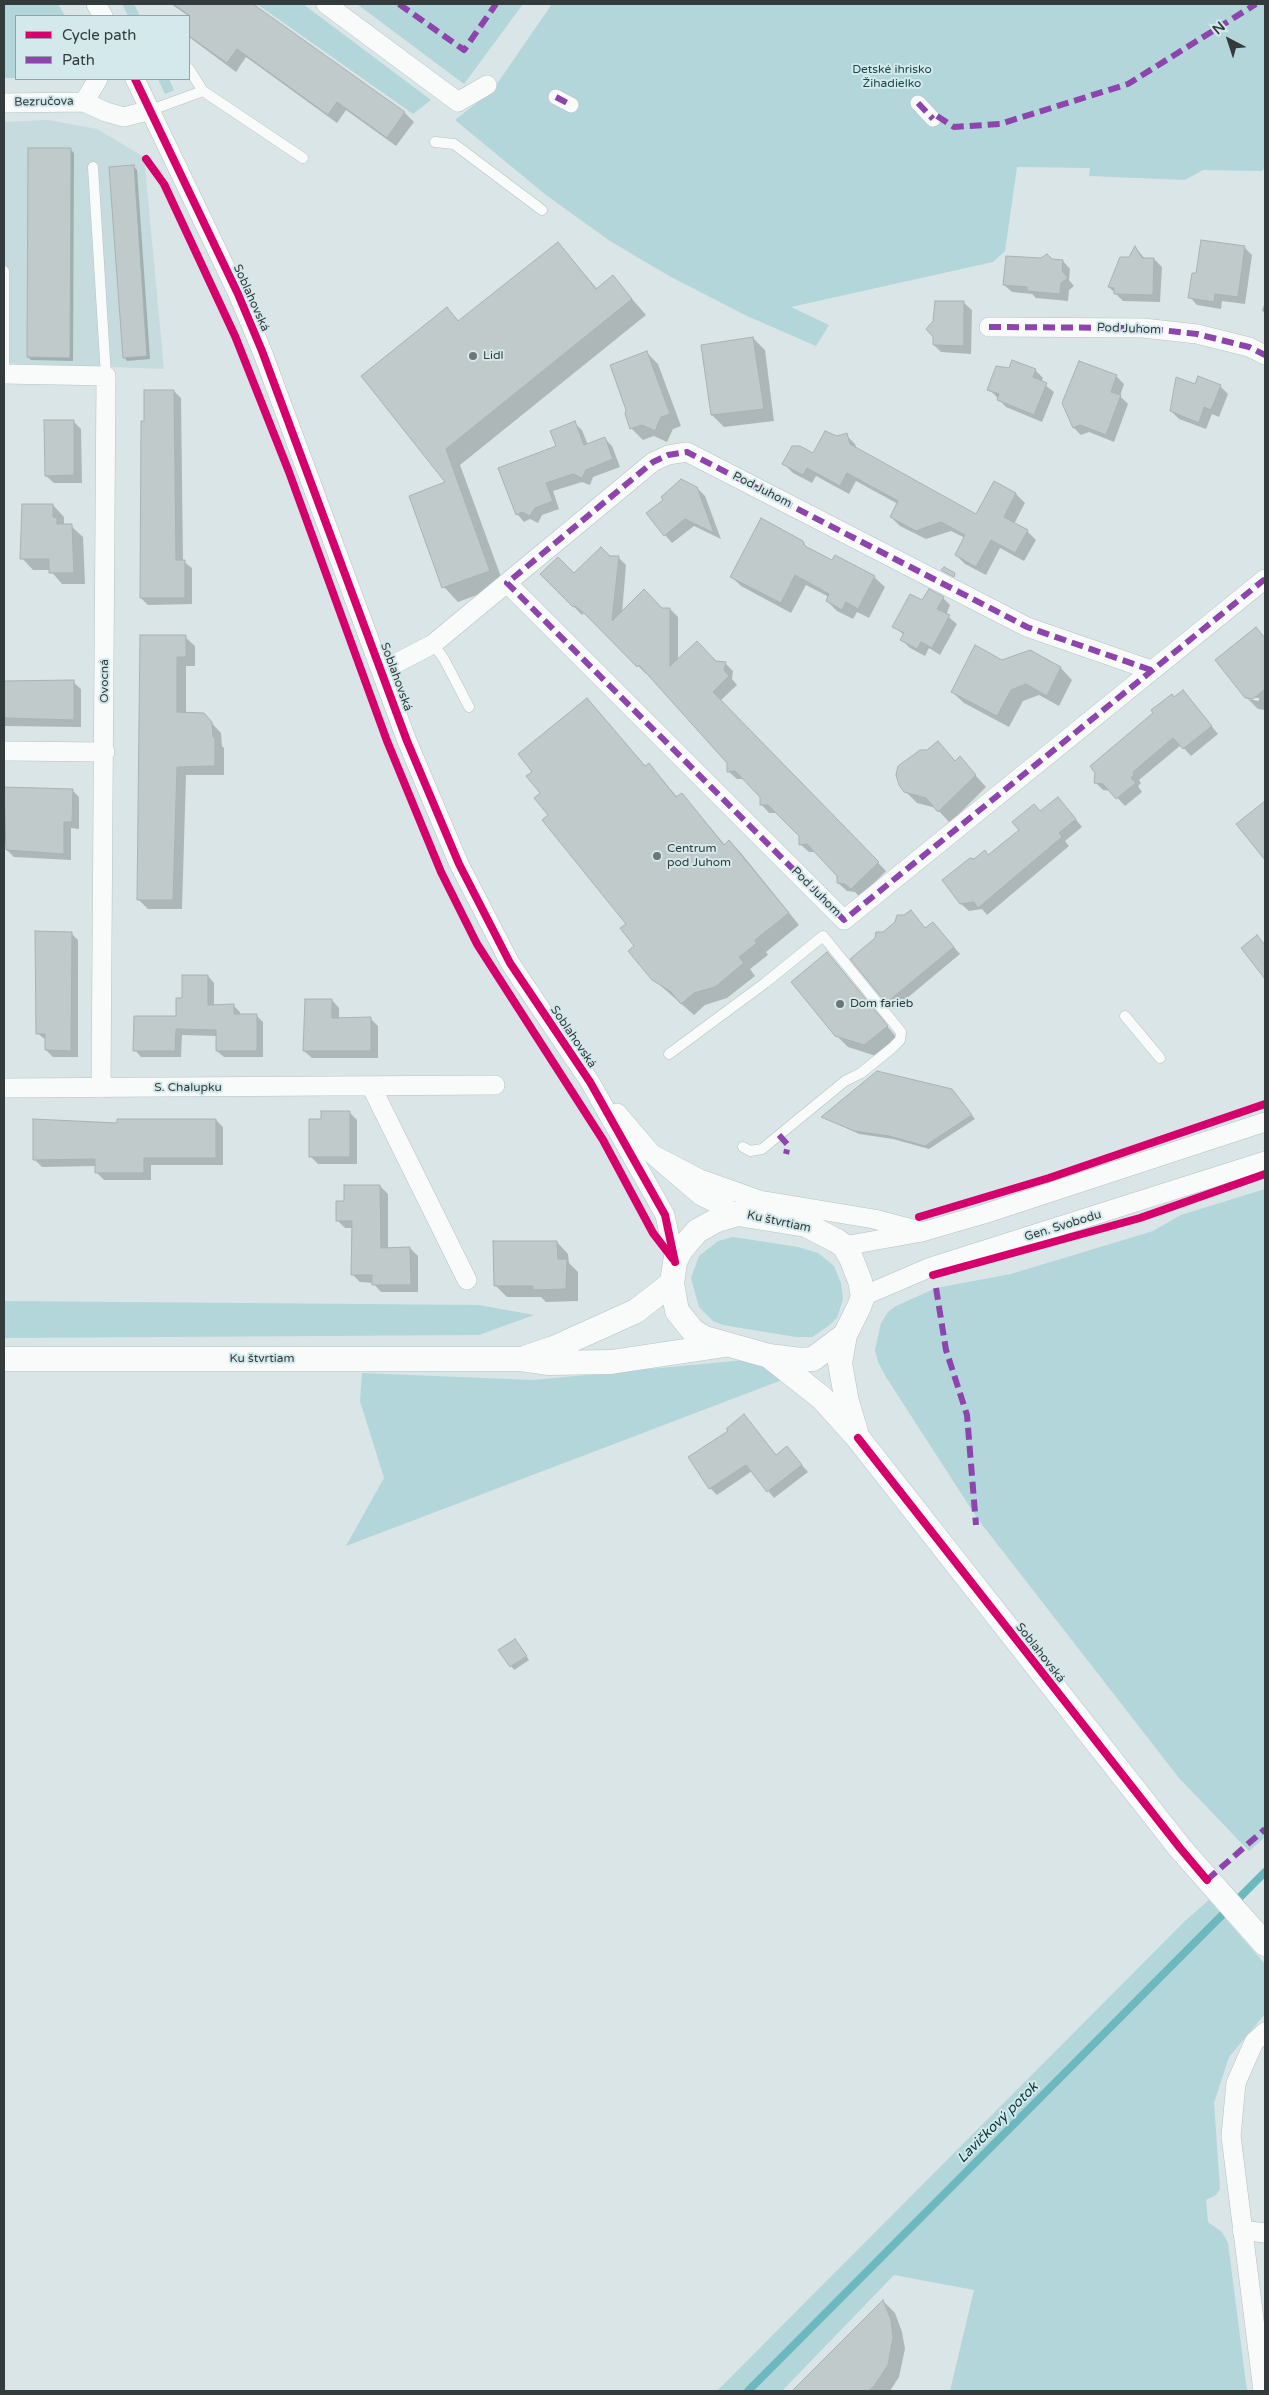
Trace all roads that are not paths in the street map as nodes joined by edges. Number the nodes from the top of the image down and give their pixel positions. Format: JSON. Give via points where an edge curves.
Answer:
{"nodes":[{"id":1,"x":96,"y":4,"type":"edge"},
{"id":2,"x":326,"y":4,"type":"edge"},
{"id":3,"x":102,"y":15,"type":"edge"},
{"id":4,"x":190,"y":71,"type":"edge"},
{"id":5,"x":97,"y":80,"type":"edge"},
{"id":6,"x":136,"y":80,"type":"edge"},
{"id":7,"x":487,"y":86,"type":"dead end"},
{"id":8,"x":203,"y":91,"type":"junction"},
{"id":9,"x":556,"y":97,"type":"dead end"},
{"id":10,"x":84,"y":102,"type":"junction"},
{"id":11,"x":4,"y":103,"type":"edge"},
{"id":12,"x":918,"y":103,"type":"dead end"},
{"id":13,"x":570,"y":105,"type":"dead end"},
{"id":14,"x":151,"y":110,"type":"junction"},
{"id":15,"x":933,"y":119,"type":"dead end"},
{"id":16,"x":435,"y":142,"type":"dead end"},
{"id":17,"x":303,"y":158,"type":"dead end"},
{"id":18,"x":93,"y":167,"type":"dead end"},
{"id":19,"x":542,"y":210,"type":"dead end"},
{"id":20,"x":4,"y":271,"type":"edge"},
{"id":21,"x":989,"y":327,"type":"dead end"},
{"id":22,"x":1265,"y":355,"type":"edge"},
{"id":23,"x":4,"y":374,"type":"edge"},
{"id":24,"x":106,"y":376,"type":"junction"},
{"id":25,"x":1265,"y":579,"type":"edge"},
{"id":26,"x":507,"y":583,"type":"junction"},
{"id":27,"x":433,"y":644,"type":"junction"},
{"id":28,"x":1151,"y":670,"type":"junction"},
{"id":29,"x":381,"y":671,"type":"junction"},
{"id":30,"x":469,"y":707,"type":"dead end"},
{"id":31,"x":4,"y":752,"type":"edge"},
{"id":32,"x":104,"y":752,"type":"junction"},
{"id":33,"x":1125,"y":1016,"type":"dead end"},
{"id":34,"x":669,"y":1054,"type":"dead end"},
{"id":35,"x":1160,"y":1058,"type":"dead end"},
{"id":36,"x":590,"y":1082,"type":"junction"},
{"id":37,"x":495,"y":1085,"type":"dead end"},
{"id":38,"x":4,"y":1088,"type":"edge"},
{"id":39,"x":101,"y":1088,"type":"junction"},
{"id":40,"x":372,"y":1088,"type":"junction"},
{"id":41,"x":1265,"y":1122,"type":"edge"},
{"id":42,"x":743,"y":1147,"type":"dead end"},
{"id":43,"x":652,"y":1154,"type":"junction"},
{"id":44,"x":1265,"y":1161,"type":"edge"},
{"id":45,"x":738,"y":1214,"type":"junction"},
{"id":46,"x":922,"y":1232,"type":"junction"},
{"id":47,"x":844,"y":1246,"type":"junction"},
{"id":48,"x":673,"y":1273,"type":"junction"},
{"id":49,"x":466,"y":1280,"type":"dead end"},
{"id":50,"x":863,"y":1296,"type":"junction"},
{"id":51,"x":845,"y":1335,"type":"junction"},
{"id":52,"x":725,"y":1345,"type":"junction"},
{"id":53,"x":770,"y":1356,"type":"junction"},
{"id":54,"x":4,"y":1359,"type":"edge"},
{"id":55,"x":520,"y":1359,"type":"junction"},
{"id":56,"x":858,"y":1438,"type":"junction"},
{"id":57,"x":1265,"y":1944,"type":"edge"},
{"id":58,"x":1265,"y":2032,"type":"edge"},
{"id":59,"x":1242,"y":2230,"type":"junction"},
{"id":60,"x":1265,"y":2233,"type":"edge"},
{"id":61,"x":1263,"y":2391,"type":"edge"}],
"edges":[{"from":1,"to":3,"type":"street"},
{"from":2,"to":7,"type":"street","via":[[458,102]]},
{"from":4,"to":8,"type":"lane"},
{"from":5,"to":10,"type":"street","name":"Bezručova"},
{"from":6,"to":14,"type":"street","name":"Soblahovská"},
{"from":8,"to":14,"type":"lane"},
{"from":8,"to":17,"type":"lane"},
{"from":9,"to":13,"type":"street"},
{"from":10,"to":11,"type":"street","name":"Bezručova"},
{"from":10,"to":14,"type":"street","name":"Bezručova","via":[[124,117]]},
{"from":12,"to":15,"type":"street"},
{"from":14,"to":29,"type":"street","name":"Soblahovská","via":[[262,351]]},
{"from":16,"to":19,"type":"lane","via":[[454,144]]},
{"from":18,"to":24,"type":"lane"},
{"from":20,"to":23,"type":"lane"},
{"from":21,"to":22,"type":"street","name":"Pod Juhom","via":[[1143,328],[1197,334],[1250,347]]},
{"from":23,"to":24,"type":"street"},
{"from":24,"to":32,"type":"street","name":"Ovocná"},
{"from":25,"to":28,"type":"street","name":"Pod Juhom"},
{"from":26,"to":27,"type":"street","name":"Pod Juhom"},
{"from":26,"to":28,"type":"street","name":"Pod Juhom","via":[[653,462],[687,452],[1027,626]]},
{"from":26,"to":28,"type":"street","name":"Pod Juhom","via":[[844,920]]},
{"from":27,"to":29,"type":"street","name":"Pod Juhom"},
{"from":27,"to":30,"type":"lane"},
{"from":29,"to":36,"type":"street","name":"Soblahovská","via":[[459,864],[510,963]]},
{"from":31,"to":32,"type":"street"},
{"from":32,"to":39,"type":"street","name":"Ovocná"},
{"from":33,"to":35,"type":"lane"},
{"from":34,"to":42,"type":"lane","via":[[823,936],[901,1032],[900,1040],[892,1048],[861,1074],[845,1081],[762,1149],[750,1151]]},
{"from":36,"to":43,"type":"street","name":"Soblahovská"},
{"from":36,"to":48,"type":"street","name":"Soblahovská","via":[[665,1215]]},
{"from":37,"to":40,"type":"street","name":"S. Chalupku"},
{"from":38,"to":39,"type":"street","name":"S. Chalupku"},
{"from":39,"to":40,"type":"street","name":"S. Chalupku"},
{"from":40,"to":49,"type":"street"},
{"from":41,"to":46,"type":"street","via":[[993,1212]]},
{"from":43,"to":45,"type":"street","name":"Soblahovská","via":[[701,1196]]},
{"from":43,"to":46,"type":"street","name":"Soblahovská","via":[[700,1179],[759,1200],[874,1219]]},
{"from":44,"to":50,"type":"street","name":"Gen. Svobodu","via":[[931,1267]]},
{"from":45,"to":47,"type":"street","name":"Ku štvrtiam","via":[[806,1225]]},
{"from":45,"to":48,"type":"street","name":"Ku štvrtiam","via":[[717,1220],[697,1231],[681,1250]]},
{"from":46,"to":47,"type":"street"},
{"from":47,"to":50,"type":"street","via":[[860,1281]]},
{"from":48,"to":52,"type":"street","name":"Ku štvrtiam","via":[[674,1302],[683,1320],[693,1331]]},
{"from":48,"to":55,"type":"street","name":"Ku štvrtiam","via":[[636,1311],[554,1348]]},
{"from":50,"to":51,"type":"street","name":"Ku štvrtiam"},
{"from":51,"to":53,"type":"street","name":"Ku štvrtiam","via":[[813,1359]]},
{"from":51,"to":56,"type":"street","via":[[840,1363]]},
{"from":52,"to":53,"type":"street","name":"Ku štvrtiam"},
{"from":52,"to":55,"type":"street","name":"Ku štvrtiam","via":[[611,1362],[549,1363]]},
{"from":53,"to":56,"type":"street","name":"Soblahovská","via":[[822,1398]]},
{"from":54,"to":55,"type":"street","name":"Ku štvrtiam"},
{"from":56,"to":57,"type":"street","name":"Soblahovská","via":[[1173,1841]]},
{"from":58,"to":59,"type":"street","via":[[1254,2042],[1236,2083],[1231,2136]]},
{"from":59,"to":60,"type":"street"},
{"from":59,"to":61,"type":"street"}]}
